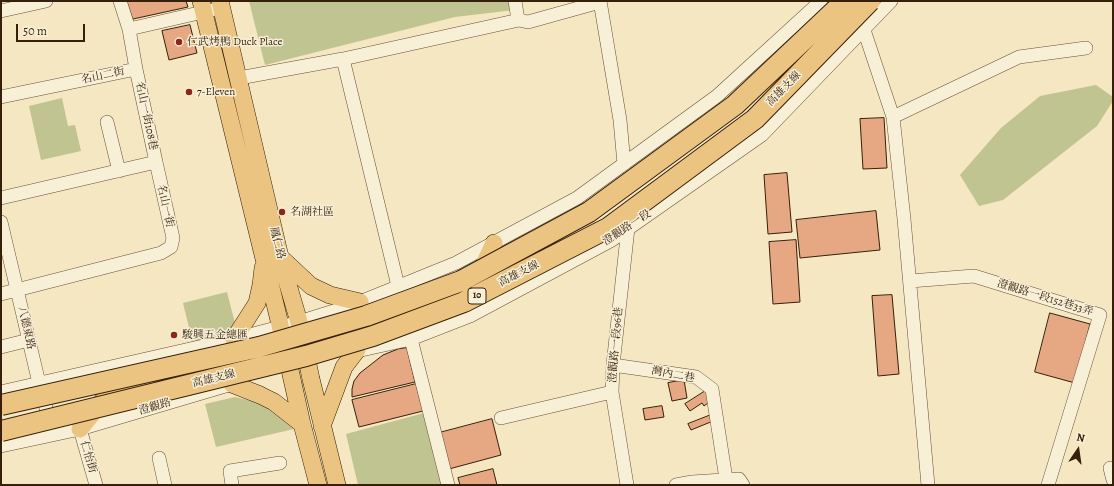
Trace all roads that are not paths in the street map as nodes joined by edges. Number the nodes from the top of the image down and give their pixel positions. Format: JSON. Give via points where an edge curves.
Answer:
{"nodes":[{"id":1,"x":46,"y":1,"type":"edge"},
{"id":2,"x":120,"y":1,"type":"edge"},
{"id":3,"x":515,"y":1,"type":"edge"},
{"id":4,"x":600,"y":1,"type":"edge"},
{"id":5,"x":821,"y":1,"type":"edge"},
{"id":6,"x":845,"y":1,"type":"edge"},
{"id":7,"x":870,"y":1,"type":"edge"},
{"id":8,"x":891,"y":1,"type":"edge"},
{"id":9,"x":221,"y":4,"type":"edge"},
{"id":10,"x":202,"y":6,"type":"edge"},
{"id":11,"x":1,"y":11,"type":"edge"},
{"id":12,"x":518,"y":20,"type":"junction"},
{"id":13,"x":130,"y":28,"type":"junction"},
{"id":14,"x":864,"y":30,"type":"junction"},
{"id":15,"x":1086,"y":48,"type":"dead end"},
{"id":16,"x":343,"y":60,"type":"junction"},
{"id":17,"x":136,"y":69,"type":"junction"},
{"id":18,"x":239,"y":78,"type":"junction"},
{"id":19,"x":1,"y":97,"type":"edge"},
{"id":20,"x":893,"y":117,"type":"junction"},
{"id":21,"x":107,"y":122,"type":"dead end"},
{"id":22,"x":156,"y":162,"type":"junction"},
{"id":23,"x":624,"y":164,"type":"junction"},
{"id":24,"x":119,"y":171,"type":"junction"},
{"id":25,"x":1,"y":198,"type":"edge"},
{"id":26,"x":1,"y":222,"type":"edge"},
{"id":27,"x":628,"y":228,"type":"junction"},
{"id":28,"x":494,"y":243,"type":"junction"},
{"id":29,"x":272,"y":258,"type":"junction"},
{"id":30,"x":910,"y":281,"type":"junction"},
{"id":31,"x":398,"y":286,"type":"junction"},
{"id":32,"x":17,"y":290,"type":"junction"},
{"id":33,"x":1,"y":294,"type":"edge"},
{"id":34,"x":360,"y":302,"type":"junction"},
{"id":35,"x":281,"y":327,"type":"junction"},
{"id":36,"x":301,"y":335,"type":"junction"},
{"id":37,"x":234,"y":339,"type":"junction"},
{"id":38,"x":411,"y":339,"type":"junction"},
{"id":39,"x":29,"y":340,"type":"junction"},
{"id":40,"x":1,"y":346,"type":"edge"},
{"id":41,"x":357,"y":350,"type":"junction"},
{"id":42,"x":288,"y":359,"type":"junction"},
{"id":43,"x":308,"y":364,"type":"junction"},
{"id":44,"x":613,"y":365,"type":"junction"},
{"id":45,"x":39,"y":383,"type":"junction"},
{"id":46,"x":232,"y":384,"type":"junction"},
{"id":47,"x":1,"y":392,"type":"edge"},
{"id":48,"x":612,"y":392,"type":"junction"},
{"id":49,"x":1,"y":405,"type":"edge"},
{"id":50,"x":501,"y":418,"type":"dead end"},
{"id":51,"x":302,"y":424,"type":"junction"},
{"id":52,"x":322,"y":426,"type":"junction"},
{"id":53,"x":80,"y":429,"type":"junction"},
{"id":54,"x":1,"y":431,"type":"edge"},
{"id":55,"x":53,"y":434,"type":"junction"},
{"id":56,"x":1,"y":446,"type":"edge"},
{"id":57,"x":159,"y":458,"type":"dead end"},
{"id":58,"x":280,"y":463,"type":"dead end"},
{"id":59,"x":726,"y":479,"type":"junction"},
{"id":60,"x":96,"y":485,"type":"edge"},
{"id":61,"x":165,"y":485,"type":"edge"},
{"id":62,"x":232,"y":485,"type":"edge"},
{"id":63,"x":318,"y":485,"type":"edge"},
{"id":64,"x":337,"y":485,"type":"edge"},
{"id":65,"x":448,"y":485,"type":"edge"},
{"id":66,"x":627,"y":485,"type":"edge"},
{"id":67,"x":676,"y":485,"type":"edge"},
{"id":68,"x":743,"y":485,"type":"edge"},
{"id":69,"x":928,"y":485,"type":"edge"},
{"id":70,"x":1048,"y":485,"type":"edge"}],
"edges":[{"from":1,"to":11,"type":"street"},
{"from":2,"to":13,"type":"street","name":"名山二街"},
{"from":3,"to":12,"type":"street"},
{"from":4,"to":12,"type":"street","via":[[528,22]]},
{"from":4,"to":23,"type":"street","via":[[620,120]]},
{"from":5,"to":23,"type":"street","via":[[717,96]]},
{"from":6,"to":49,"type":"highway","name":"高雄支線","number":"10","bridge":true,"via":[[735,105],[611,196],[588,212],[461,281],[366,316],[259,348]]},
{"from":7,"to":54,"type":"highway","name":"高雄支線","number":"10","bridge":true,"via":[[755,119],[608,228],[464,302],[373,336],[306,356]]},
{"from":8,"to":14,"type":"street","name":"澄觀路一段"},
{"from":9,"to":10,"type":"street"},
{"from":9,"to":18,"type":"main road","name":"鳳仁路"},
{"from":10,"to":13,"type":"street"},
{"from":10,"to":29,"type":"main road","name":"鳳仁路"},
{"from":12,"to":16,"type":"street"},
{"from":13,"to":17,"type":"street","name":"名山二街"},
{"from":14,"to":20,"type":"street"},
{"from":14,"to":27,"type":"street","name":"澄觀路一段","via":[[762,135]]},
{"from":15,"to":20,"type":"street","via":[[1019,57]]},
{"from":16,"to":18,"type":"street"},
{"from":16,"to":31,"type":"street"},
{"from":17,"to":19,"type":"street","name":"名山二街"},
{"from":17,"to":22,"type":"street","name":"名山一街108巷"},
{"from":18,"to":29,"type":"main road","name":"鳳仁路"},
{"from":20,"to":30,"type":"street"},
{"from":21,"to":24,"type":"street"},
{"from":22,"to":24,"type":"street"},
{"from":22,"to":32,"type":"street","name":"名山一街","via":[[173,238],[171,247],[162,253]]},
{"from":23,"to":28,"type":"street","via":[[577,198]]},
{"from":24,"to":25,"type":"street"},
{"from":26,"to":32,"type":"street","name":"八德東路"},
{"from":27,"to":38,"type":"street","name":"澄觀路一段","via":[[612,240],[470,316]]},
{"from":27,"to":44,"type":"street","name":"澄觀路一段96巷"},
{"from":28,"to":31,"type":"street","via":[[456,263]]},
{"from":28,"to":36,"type":"main road","via":[[475,284],[409,311]]},
{"from":29,"to":34,"type":"main road","via":[[311,286],[330,295]]},
{"from":29,"to":35,"type":"main road","name":"鳳仁路"},
{"from":29,"to":36,"type":"main road","name":"鳳仁路"},
{"from":29,"to":37,"type":"main road","via":[[257,303]]},
{"from":30,"to":69,"type":"street"},
{"from":30,"to":70,"type":"street","name":"澄觀路一段152巷33弄","via":[[974,276],[1100,315]]},
{"from":31,"to":34,"type":"street"},
{"from":32,"to":33,"type":"street","name":"名山一街"},
{"from":32,"to":39,"type":"street","name":"八德東路"},
{"from":34,"to":36,"type":"street"},
{"from":35,"to":36,"type":"street"},
{"from":35,"to":37,"type":"street"},
{"from":35,"to":42,"type":"main road","name":"鳳仁路"},
{"from":36,"to":42,"type":"main road"},
{"from":36,"to":43,"type":"main road","name":"鳳仁路"},
{"from":37,"to":45,"type":"street"},
{"from":38,"to":41,"type":"street","name":"澄觀路一段"},
{"from":38,"to":65,"type":"street"},
{"from":39,"to":40,"type":"street"},
{"from":39,"to":45,"type":"street","name":"八德東路"},
{"from":41,"to":43,"type":"street","name":"澄觀路一段"},
{"from":41,"to":52,"type":"main road","via":[[344,367]]},
{"from":42,"to":43,"type":"street","name":"澄觀路"},
{"from":42,"to":46,"type":"street","name":"澄觀路"},
{"from":42,"to":51,"type":"main road","name":"鳳仁路"},
{"from":42,"to":53,"type":"main road","via":[[206,370],[110,392]]},
{"from":43,"to":52,"type":"main road","name":"鳳仁路"},
{"from":44,"to":48,"type":"street","name":"澄觀路一段96巷"},
{"from":44,"to":59,"type":"street","name":"灣內二巷","via":[[696,377],[712,389]]},
{"from":45,"to":47,"type":"street"},
{"from":45,"to":55,"type":"street","name":"八德東路"},
{"from":46,"to":51,"type":"main road","via":[[274,402]]},
{"from":46,"to":53,"type":"street","name":"澄觀路"},
{"from":48,"to":50,"type":"street"},
{"from":48,"to":66,"type":"street","name":"澄觀路一段96巷"},
{"from":51,"to":63,"type":"main road","name":"鳳仁路"},
{"from":52,"to":64,"type":"main road","name":"鳳仁路"},
{"from":53,"to":55,"type":"street","name":"澄觀路"},
{"from":53,"to":60,"type":"street","name":"仁怡街"},
{"from":55,"to":56,"type":"street","name":"澄觀路"},
{"from":57,"to":61,"type":"street"},
{"from":58,"to":62,"type":"street","via":[[230,471]]},
{"from":59,"to":67,"type":"street"},
{"from":59,"to":68,"type":"street","via":[[739,479]]}]}
